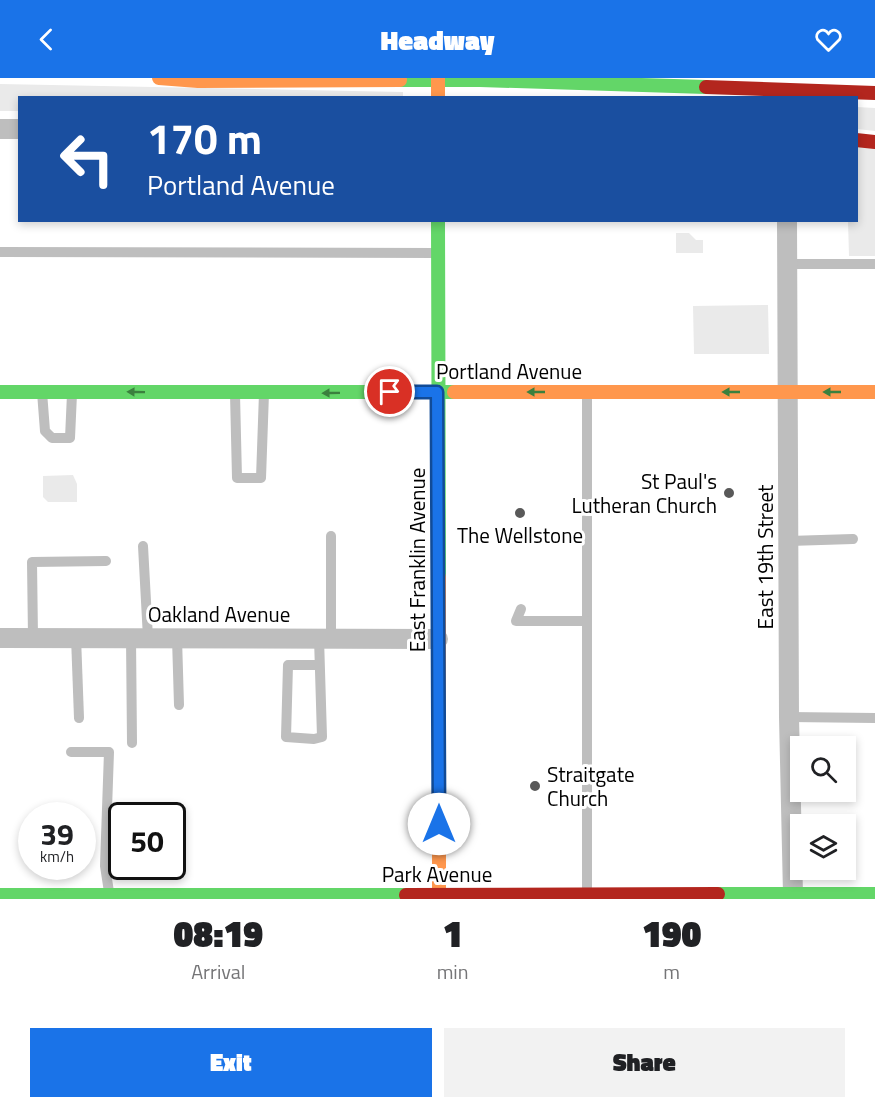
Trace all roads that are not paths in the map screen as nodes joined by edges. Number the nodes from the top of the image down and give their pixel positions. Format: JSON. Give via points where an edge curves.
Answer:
{"nodes":[{"id":1,"x":159,"y":78,"type":"edge"},
{"id":2,"x":438,"y":78,"type":"edge"},
{"id":3,"x":875,"y":93,"type":"edge"},
{"id":4,"x":438,"y":96,"type":"edge"},
{"id":5,"x":0,"y":129,"type":"edge"},
{"id":6,"x":18,"y":129,"type":"edge"},
{"id":7,"x":858,"y":140,"type":"edge"},
{"id":8,"x":875,"y":142,"type":"edge"},
{"id":9,"x":438,"y":222,"type":"edge"},
{"id":10,"x":787,"y":222,"type":"edge"},
{"id":11,"x":0,"y":252,"type":"edge"},
{"id":12,"x":437,"y":253,"type":"junction"},
{"id":13,"x":788,"y":264,"type":"junction"},
{"id":14,"x":875,"y":264,"type":"edge"},
{"id":15,"x":0,"y":392,"type":"edge"},
{"id":16,"x":42,"y":392,"type":"junction"},
{"id":17,"x":72,"y":392,"type":"junction"},
{"id":18,"x":437,"y":392,"type":"junction"},
{"id":19,"x":587,"y":392,"type":"junction"},
{"id":20,"x":789,"y":392,"type":"junction"},
{"id":21,"x":875,"y":392,"type":"edge"},
{"id":22,"x":235,"y":393,"type":"junction"},
{"id":23,"x":264,"y":393,"type":"junction"},
{"id":24,"x":331,"y":536,"type":"dead end"},
{"id":25,"x":853,"y":540,"type":"dead end"},
{"id":26,"x":789,"y":541,"type":"junction"},
{"id":27,"x":143,"y":546,"type":"dead end"},
{"id":28,"x":106,"y":561,"type":"dead end"},
{"id":29,"x":520,"y":609,"type":"dead end"},
{"id":30,"x":587,"y":621,"type":"junction"},
{"id":31,"x":33,"y":637,"type":"junction"},
{"id":32,"x":76,"y":637,"type":"junction"},
{"id":33,"x":0,"y":638,"type":"edge"},
{"id":34,"x":140,"y":638,"type":"junction"},
{"id":35,"x":177,"y":638,"type":"junction"},
{"id":36,"x":325,"y":638,"type":"junction"},
{"id":37,"x":438,"y":639,"type":"junction"},
{"id":38,"x":318,"y":665,"type":"junction"},
{"id":39,"x":179,"y":705,"type":"dead end"},
{"id":40,"x":789,"y":717,"type":"junction"},
{"id":41,"x":80,"y":718,"type":"dead end"},
{"id":42,"x":875,"y":718,"type":"edge"},
{"id":43,"x":132,"y":743,"type":"dead end"},
{"id":44,"x":71,"y":752,"type":"dead end"},
{"id":45,"x":587,"y":894,"type":"junction"},
{"id":46,"x":793,"y":894,"type":"junction"},
{"id":47,"x":875,"y":894,"type":"edge"},
{"id":48,"x":0,"y":895,"type":"edge"},
{"id":49,"x":109,"y":896,"type":"junction"},
{"id":50,"x":439,"y":897,"type":"edge"}],
"edges":[{"from":1,"to":3,"type":"main road","via":[[480,80]]},
{"from":2,"to":4,"type":"main road","bridge":true},
{"from":5,"to":6,"type":"street"},
{"from":7,"to":8,"type":"main road"},
{"from":9,"to":12,"type":"main road","name":"East Franklin Avenue"},
{"from":10,"to":13,"type":"street","name":"East 19th Street"},
{"from":11,"to":12,"type":"lane"},
{"from":12,"to":18,"type":"main road","name":"East Franklin Avenue"},
{"from":13,"to":14,"type":"lane"},
{"from":13,"to":20,"type":"street","name":"East 19th Street"},
{"from":15,"to":16,"type":"main road","name":"Portland Avenue"},
{"from":16,"to":17,"type":"main road","name":"Portland Avenue"},
{"from":16,"to":17,"type":"lane","via":[[45,431],[52,438],[70,438]]},
{"from":22,"to":17,"type":"main road","name":"Portland Avenue","one_way":true},
{"from":19,"to":18,"type":"main road","name":"Portland Avenue","one_way":true},
{"from":18,"to":23,"type":"main road","name":"Portland Avenue","one_way":true},
{"from":18,"to":37,"type":"main road","name":"East Franklin Avenue"},
{"from":20,"to":19,"type":"main road","name":"Portland Avenue","one_way":true},
{"from":19,"to":30,"type":"lane"},
{"from":21,"to":20,"type":"main road","name":"Portland Avenue","one_way":true},
{"from":20,"to":26,"type":"street","name":"East 19th Street"},
{"from":22,"to":23,"type":"main road","name":"Portland Avenue"},
{"from":22,"to":23,"type":"lane","via":[[237,478],[261,478]]},
{"from":24,"to":36,"type":"lane"},
{"from":25,"to":26,"type":"lane"},
{"from":26,"to":40,"type":"street","name":"East 19th Street"},
{"from":27,"to":34,"type":"lane"},
{"from":28,"to":31,"type":"lane","via":[[32,562]]},
{"from":29,"to":30,"type":"lane","via":[[516,621]]},
{"from":30,"to":45,"type":"lane"},
{"from":31,"to":32,"type":"street","name":"Oakland Avenue"},
{"from":31,"to":33,"type":"street","name":"Oakland Avenue"},
{"from":32,"to":34,"type":"street","name":"Oakland Avenue"},
{"from":32,"to":41,"type":"lane"},
{"from":34,"to":35,"type":"street","name":"Oakland Avenue"},
{"from":34,"to":43,"type":"lane"},
{"from":35,"to":36,"type":"street","name":"Oakland Avenue"},
{"from":35,"to":39,"type":"lane"},
{"from":36,"to":37,"type":"street","name":"Oakland Avenue"},
{"from":36,"to":38,"type":"lane"},
{"from":37,"to":50,"type":"main road","name":"East Franklin Avenue"},
{"from":38,"to":38,"type":"lane","via":[[322,737],[286,737],[288,665]]},
{"from":40,"to":42,"type":"lane"},
{"from":40,"to":46,"type":"street","name":"East 19th Street"},
{"from":44,"to":49,"type":"lane","via":[[109,752],[105,866]]},
{"from":45,"to":46,"type":"main road","name":"Park Avenue"},
{"from":45,"to":50,"type":"main road","name":"Park Avenue"},
{"from":46,"to":47,"type":"main road","name":"Park Avenue"},
{"from":48,"to":49,"type":"main road","name":"Park Avenue"},
{"from":49,"to":50,"type":"main road","name":"Park Avenue"}]}
